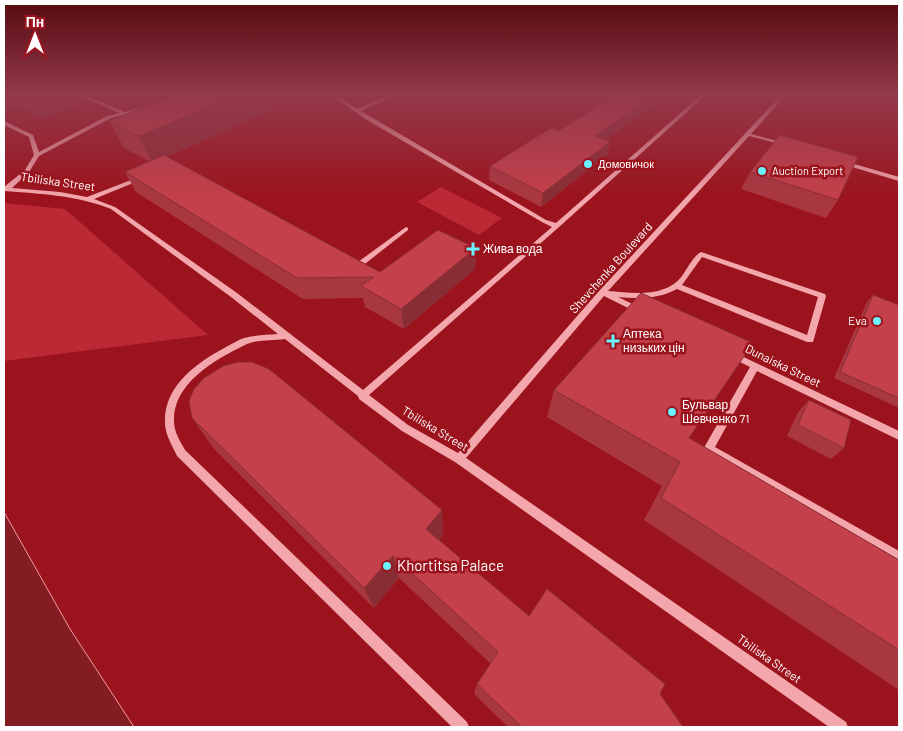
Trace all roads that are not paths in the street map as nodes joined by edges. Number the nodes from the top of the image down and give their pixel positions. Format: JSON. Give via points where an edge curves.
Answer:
{"nodes":[{"id":1,"x":17,"y":129,"type":"edge"},
{"id":2,"x":86,"y":129,"type":"edge"},
{"id":3,"x":388,"y":129,"type":"edge"},
{"id":4,"x":666,"y":129,"type":"edge"},
{"id":5,"x":755,"y":129,"type":"edge"},
{"id":6,"x":750,"y":135,"type":"junction"},
{"id":7,"x":790,"y":147,"type":"edge"},
{"id":8,"x":37,"y":155,"type":"junction"},
{"id":9,"x":836,"y":160,"type":"edge"},
{"id":10,"x":150,"y":175,"type":"edge"},
{"id":11,"x":899,"y":179,"type":"edge"},
{"id":12,"x":6,"y":189,"type":"edge"},
{"id":13,"x":87,"y":198,"type":"junction"},
{"id":14,"x":557,"y":226,"type":"junction"},
{"id":15,"x":406,"y":229,"type":"dead end"},
{"id":16,"x":340,"y":255,"type":"edge"},
{"id":17,"x":677,"y":286,"type":"junction"},
{"id":18,"x":602,"y":293,"type":"junction"},
{"id":19,"x":647,"y":315,"type":"edge"},
{"id":20,"x":287,"y":336,"type":"junction"},
{"id":21,"x":719,"y":349,"type":"edge"},
{"id":22,"x":755,"y":366,"type":"junction"},
{"id":23,"x":362,"y":396,"type":"junction"},
{"id":24,"x":899,"y":436,"type":"edge"},
{"id":25,"x":459,"y":459,"type":"junction"},
{"id":26,"x":899,"y":557,"type":"edge"},
{"id":27,"x":462,"y":727,"type":"edge"},
{"id":28,"x":841,"y":727,"type":"edge"}],
"edges":[{"from":1,"to":8,"type":"street","via":[[31,136]]},
{"from":2,"to":8,"type":"street"},
{"from":3,"to":14,"type":"street"},
{"from":4,"to":14,"type":"street"},
{"from":5,"to":6,"type":"street","name":"Shevchenka Boulevard"},
{"from":6,"to":7,"type":"street"},
{"from":6,"to":18,"type":"street","name":"Shevchenka Boulevard"},
{"from":8,"to":12,"type":"street","via":[[27,171]]},
{"from":9,"to":11,"type":"street"},
{"from":10,"to":13,"type":"street"},
{"from":12,"to":13,"type":"street","name":"Tbiliska Street"},
{"from":13,"to":20,"type":"street","name":"Tbiliska Street","via":[[113,208]]},
{"from":14,"to":23,"type":"street"},
{"from":15,"to":16,"type":"street","via":[[358,264]]},
{"from":17,"to":17,"type":"street","via":[[810,340],[822,296],[701,254]]},
{"from":17,"to":18,"type":"street","via":[[660,293],[637,296]]},
{"from":18,"to":19,"type":"street"},
{"from":18,"to":25,"type":"street","name":"Shevchenka Boulevard"},
{"from":20,"to":23,"type":"street","name":"Tbiliska Street"},
{"from":20,"to":27,"type":"street","via":[[245,341],[198,369],[175,396],[170,411],[172,440]]},
{"from":21,"to":22,"type":"street","name":"Dunaiska Street"},
{"from":22,"to":24,"type":"street","name":"Dunaiska Street"},
{"from":22,"to":26,"type":"street","via":[[709,449]]},
{"from":23,"to":25,"type":"street","name":"Tbiliska Street","via":[[405,428]]},
{"from":25,"to":28,"type":"street","name":"Tbiliska Street"}]}
